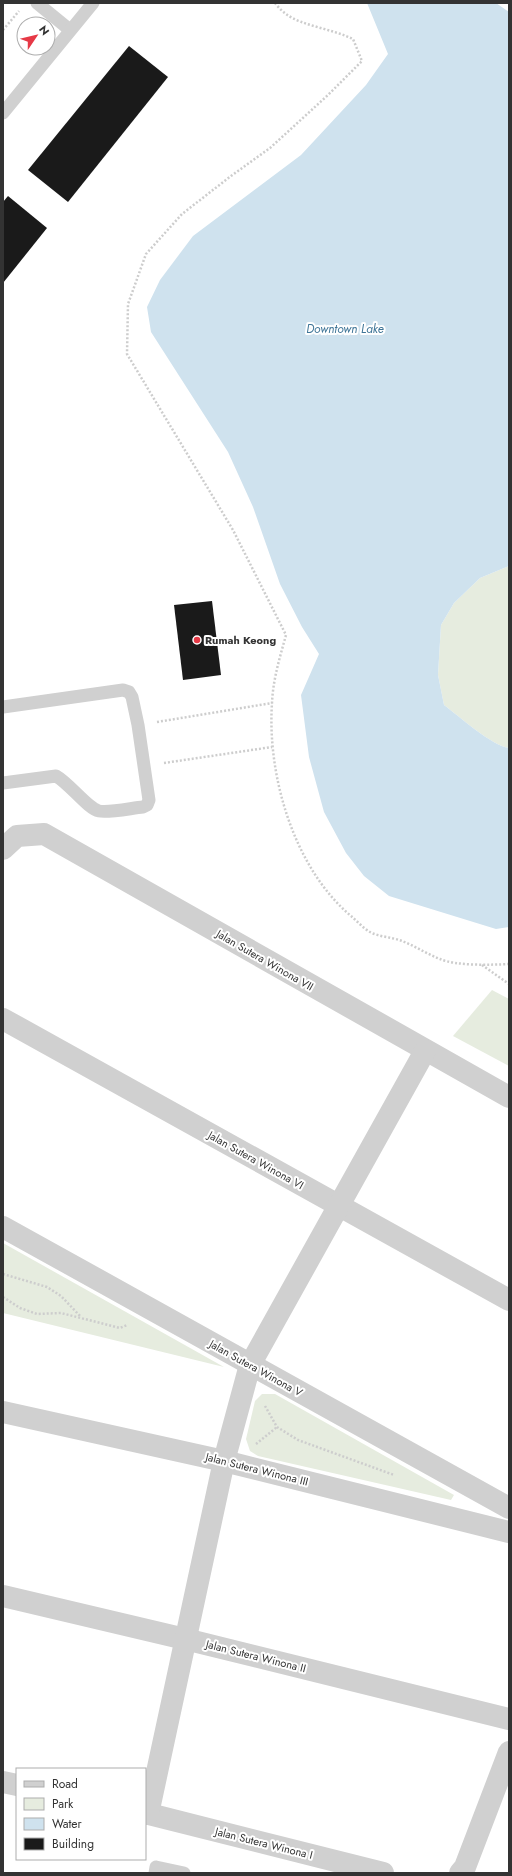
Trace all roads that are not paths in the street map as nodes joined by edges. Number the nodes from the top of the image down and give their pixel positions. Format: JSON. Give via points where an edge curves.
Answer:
{"nodes":[{"id":1,"x":37,"y":3,"type":"edge"},
{"id":2,"x":93,"y":3,"type":"edge"},
{"id":3,"x":70,"y":30,"type":"junction"},
{"id":4,"x":3,"y":113,"type":"edge"},
{"id":5,"x":3,"y":707,"type":"edge"},
{"id":6,"x":3,"y":783,"type":"edge"},
{"id":7,"x":10,"y":843,"type":"edge"},
{"id":8,"x":3,"y":1019,"type":"edge"},
{"id":9,"x":425,"y":1051,"type":"junction"},
{"id":10,"x":509,"y":1097,"type":"edge"},
{"id":11,"x":338,"y":1205,"type":"junction"},
{"id":12,"x":3,"y":1227,"type":"edge"},
{"id":13,"x":509,"y":1300,"type":"edge"},
{"id":14,"x":250,"y":1364,"type":"junction"},
{"id":15,"x":3,"y":1412,"type":"edge"},
{"id":16,"x":224,"y":1461,"type":"junction"},
{"id":17,"x":509,"y":1508,"type":"edge"},
{"id":18,"x":509,"y":1532,"type":"edge"},
{"id":19,"x":3,"y":1596,"type":"edge"},
{"id":20,"x":185,"y":1639,"type":"junction"},
{"id":21,"x":509,"y":1719,"type":"edge"},
{"id":22,"x":509,"y":1752,"type":"edge"},
{"id":23,"x":3,"y":1782,"type":"edge"},
{"id":24,"x":16,"y":1785,"type":"edge"},
{"id":25,"x":146,"y":1813,"type":"edge"},
{"id":26,"x":155,"y":1873,"type":"edge"},
{"id":27,"x":184,"y":1873,"type":"edge"},
{"id":28,"x":383,"y":1873,"type":"edge"},
{"id":29,"x":460,"y":1873,"type":"edge"}],
"edges":[{"from":1,"to":3,"type":"lane"},
{"from":2,"to":3,"type":"lane"},
{"from":3,"to":4,"type":"lane"},
{"from":5,"to":6,"type":"lane","via":[[123,690],[129,692],[138,725],[149,800],[143,807],[100,811],[93,808],[56,776]]},
{"from":7,"to":9,"type":"street","name":"Jalan Sutera Winona VII","via":[[44,834]]},
{"from":8,"to":11,"type":"street","name":"Jalan Sutera Winona VI"},
{"from":9,"to":10,"type":"street","name":"Jalan Sutera Winona VII"},
{"from":9,"to":11,"type":"street"},
{"from":11,"to":13,"type":"street","name":"Jalan Sutera Winona VI"},
{"from":11,"to":14,"type":"street"},
{"from":12,"to":14,"type":"street","name":"Jalan Sutera Winona V"},
{"from":14,"to":16,"type":"street"},
{"from":14,"to":17,"type":"street","name":"Jalan Sutera Winona V"},
{"from":15,"to":16,"type":"street","name":"Jalan Sutera Winona III"},
{"from":16,"to":18,"type":"street","name":"Jalan Sutera Winona III"},
{"from":16,"to":20,"type":"street"},
{"from":19,"to":20,"type":"street","name":"Jalan Sutera Winona II"},
{"from":20,"to":21,"type":"street","name":"Jalan Sutera Winona II"},
{"from":20,"to":25,"type":"street"},
{"from":22,"to":29,"type":"street","via":[[465,1867]]},
{"from":23,"to":24,"type":"street"},
{"from":25,"to":28,"type":"street","name":"Jalan Sutera Winona I"},
{"from":26,"to":27,"type":"lane","via":[[156,1867]]}]}
